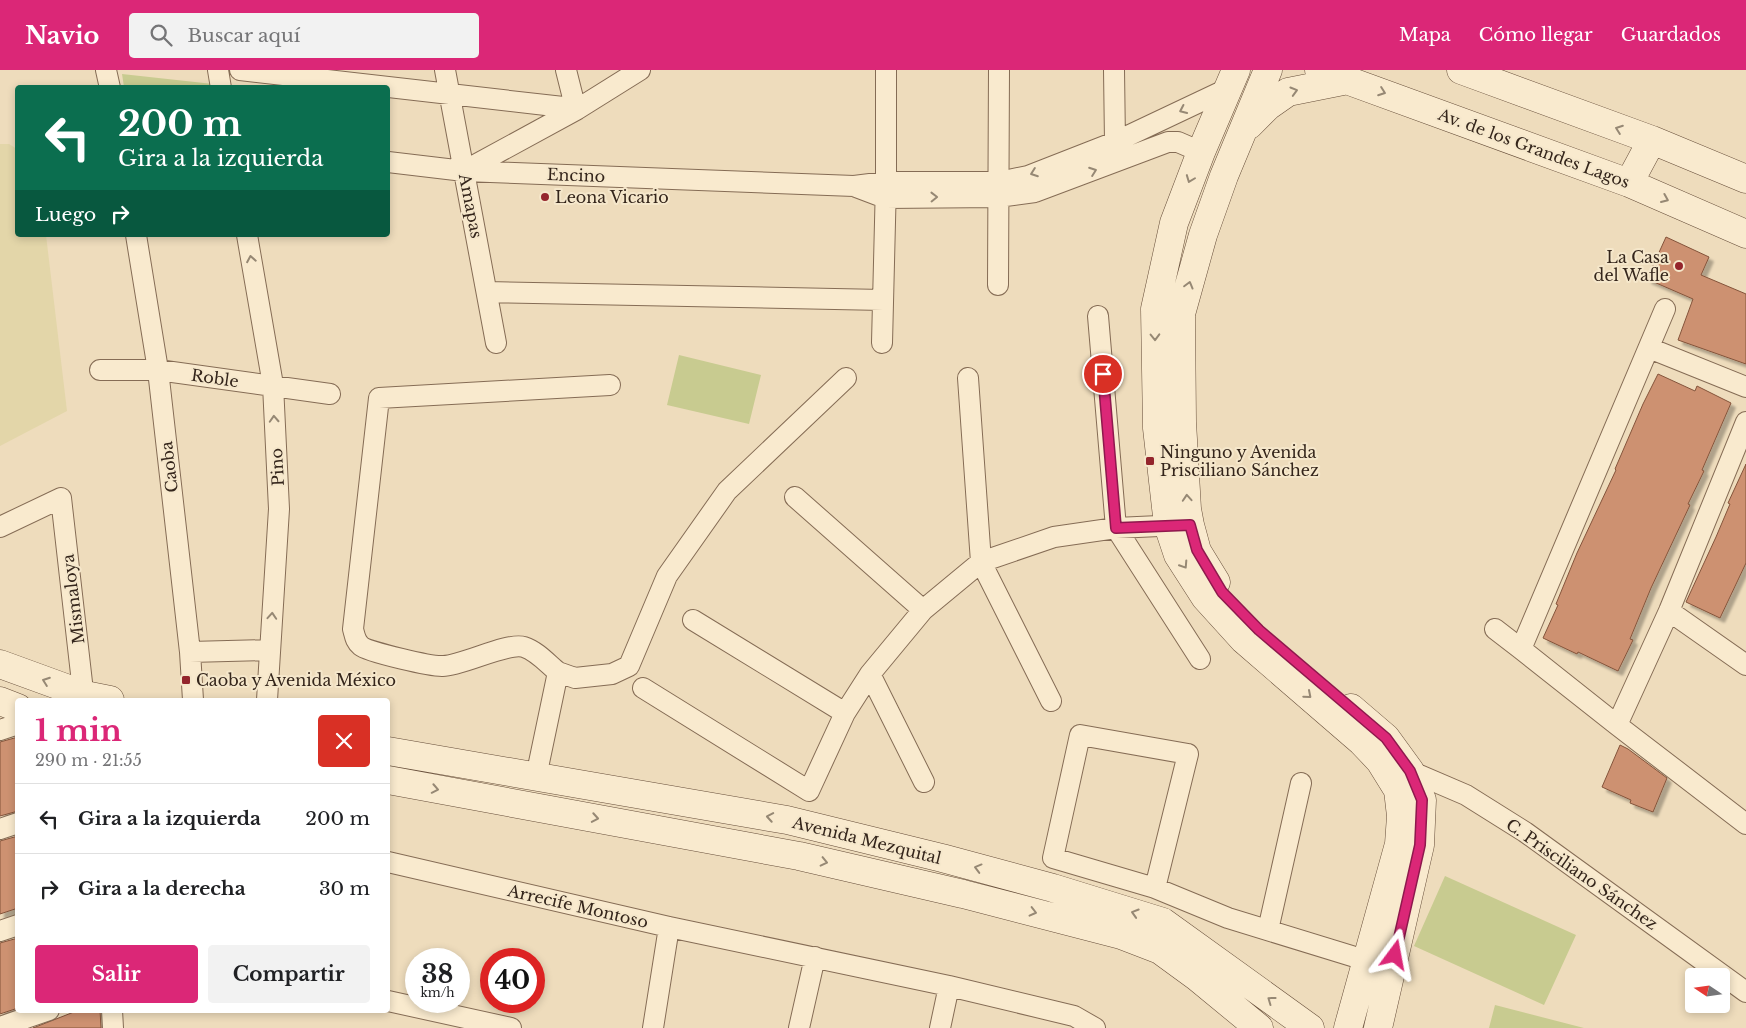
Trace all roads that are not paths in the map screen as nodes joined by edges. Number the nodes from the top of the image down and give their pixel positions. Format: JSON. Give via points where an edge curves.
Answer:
{"nodes":[{"id":1,"x":106,"y":70,"type":"edge"},
{"id":2,"x":218,"y":70,"type":"edge"},
{"id":3,"x":240,"y":70,"type":"edge"},
{"id":4,"x":445,"y":70,"type":"edge"},
{"id":5,"x":566,"y":70,"type":"edge"},
{"id":6,"x":640,"y":70,"type":"edge"},
{"id":7,"x":886,"y":70,"type":"edge"},
{"id":8,"x":999,"y":70,"type":"edge"},
{"id":9,"x":1114,"y":70,"type":"edge"},
{"id":10,"x":1268,"y":70,"type":"edge"},
{"id":11,"x":1319,"y":70,"type":"edge"},
{"id":12,"x":1461,"y":70,"type":"edge"},
{"id":13,"x":1232,"y":79,"type":"edge"},
{"id":14,"x":338,"y":80,"type":"edge"},
{"id":15,"x":1349,"y":80,"type":"junction"},
{"id":16,"x":109,"y":85,"type":"edge"},
{"id":17,"x":220,"y":85,"type":"edge"},
{"id":18,"x":378,"y":85,"type":"edge"},
{"id":19,"x":390,"y":87,"type":"edge"},
{"id":20,"x":449,"y":94,"type":"junction"},
{"id":21,"x":576,"y":110,"type":"junction"},
{"id":22,"x":1242,"y":131,"type":"junction"},
{"id":23,"x":1652,"y":140,"type":"junction"},
{"id":24,"x":1117,"y":151,"type":"junction"},
{"id":25,"x":1201,"y":152,"type":"junction"},
{"id":26,"x":390,"y":162,"type":"edge"},
{"id":27,"x":464,"y":171,"type":"junction"},
{"id":28,"x":1746,"y":179,"type":"edge"},
{"id":29,"x":1629,"y":183,"type":"junction"},
{"id":30,"x":886,"y":190,"type":"junction"},
{"id":31,"x":999,"y":190,"type":"junction"},
{"id":32,"x":1746,"y":234,"type":"edge"},
{"id":33,"x":136,"y":237,"type":"edge"},
{"id":34,"x":247,"y":237,"type":"edge"},
{"id":35,"x":998,"y":285,"type":"dead end"},
{"id":36,"x":487,"y":292,"type":"junction"},
{"id":37,"x":883,"y":300,"type":"junction"},
{"id":38,"x":1665,"y":309,"type":"dead end"},
{"id":39,"x":1098,"y":316,"type":"dead end"},
{"id":40,"x":496,"y":343,"type":"dead end"},
{"id":41,"x":882,"y":343,"type":"dead end"},
{"id":42,"x":1649,"y":348,"type":"junction"},
{"id":43,"x":100,"y":370,"type":"dead end"},
{"id":44,"x":158,"y":370,"type":"junction"},
{"id":45,"x":846,"y":378,"type":"dead end"},
{"id":46,"x":968,"y":378,"type":"dead end"},
{"id":47,"x":273,"y":385,"type":"junction"},
{"id":48,"x":610,"y":385,"type":"dead end"},
{"id":49,"x":1746,"y":387,"type":"edge"},
{"id":50,"x":330,"y":394,"type":"dead end"},
{"id":51,"x":1746,"y":422,"type":"edge"},
{"id":52,"x":795,"y":497,"type":"dead end"},
{"id":53,"x":1179,"y":525,"type":"junction"},
{"id":54,"x":0,"y":527,"type":"edge"},
{"id":55,"x":1116,"y":528,"type":"junction"},
{"id":56,"x":981,"y":562,"type":"junction"},
{"id":57,"x":923,"y":610,"type":"junction"},
{"id":58,"x":1669,"y":610,"type":"junction"},
{"id":59,"x":693,"y":620,"type":"dead end"},
{"id":60,"x":1494,"y":629,"type":"dead end"},
{"id":61,"x":1521,"y":648,"type":"junction"},
{"id":62,"x":270,"y":650,"type":"junction"},
{"id":63,"x":190,"y":652,"type":"junction"},
{"id":64,"x":1200,"y":660,"type":"dead end"},
{"id":65,"x":0,"y":664,"type":"edge"},
{"id":66,"x":1746,"y":665,"type":"edge"},
{"id":67,"x":558,"y":672,"type":"junction"},
{"id":68,"x":870,"y":674,"type":"junction"},
{"id":69,"x":643,"y":688,"type":"dead end"},
{"id":70,"x":93,"y":698,"type":"edge"},
{"id":71,"x":193,"y":698,"type":"edge"},
{"id":72,"x":267,"y":698,"type":"edge"},
{"id":73,"x":0,"y":701,"type":"edge"},
{"id":74,"x":1051,"y":701,"type":"dead end"},
{"id":75,"x":15,"y":707,"type":"edge"},
{"id":76,"x":845,"y":713,"type":"junction"},
{"id":77,"x":15,"y":725,"type":"edge"},
{"id":78,"x":1617,"y":725,"type":"junction"},
{"id":79,"x":0,"y":730,"type":"edge"},
{"id":80,"x":390,"y":751,"type":"edge"},
{"id":81,"x":1410,"y":771,"type":"junction"},
{"id":82,"x":536,"y":777,"type":"junction"},
{"id":83,"x":390,"y":780,"type":"edge"},
{"id":84,"x":924,"y":782,"type":"dead end"},
{"id":85,"x":1301,"y":783,"type":"dead end"},
{"id":86,"x":15,"y":824,"type":"edge"},
{"id":87,"x":1746,"y":824,"type":"edge"},
{"id":88,"x":0,"y":829,"type":"edge"},
{"id":89,"x":390,"y":862,"type":"edge"},
{"id":90,"x":1155,"y":888,"type":"junction"},
{"id":91,"x":15,"y":926,"type":"edge"},
{"id":92,"x":670,"y":927,"type":"junction"},
{"id":93,"x":1268,"y":930,"type":"junction"},
{"id":94,"x":0,"y":931,"type":"edge"},
{"id":95,"x":815,"y":957,"type":"junction"},
{"id":96,"x":1368,"y":962,"type":"junction"},
{"id":97,"x":949,"y":986,"type":"junction"},
{"id":98,"x":1746,"y":992,"type":"edge"},
{"id":99,"x":390,"y":1001,"type":"edge"},
{"id":100,"x":40,"y":1013,"type":"edge"},
{"id":101,"x":112,"y":1013,"type":"edge"},
{"id":102,"x":1073,"y":1022,"type":"edge"},
{"id":103,"x":0,"y":1027,"type":"edge"},
{"id":104,"x":113,"y":1028,"type":"edge"},
{"id":105,"x":511,"y":1028,"type":"edge"},
{"id":106,"x":653,"y":1028,"type":"edge"},
{"id":107,"x":799,"y":1028,"type":"edge"},
{"id":108,"x":940,"y":1028,"type":"edge"},
{"id":109,"x":1095,"y":1028,"type":"edge"},
{"id":110,"x":1259,"y":1028,"type":"edge"},
{"id":111,"x":1310,"y":1028,"type":"edge"},
{"id":112,"x":1348,"y":1028,"type":"edge"},
{"id":113,"x":1378,"y":1028,"type":"edge"}],
"edges":[{"from":1,"to":16,"type":"street"},
{"from":2,"to":17,"type":"street"},
{"from":3,"to":14,"type":"street"},
{"from":4,"to":20,"type":"street","name":"Amapas"},
{"from":5,"to":21,"type":"street"},
{"from":6,"to":21,"type":"street"},
{"from":7,"to":30,"type":"street"},
{"from":8,"to":31,"type":"street"},
{"from":9,"to":24,"type":"street"},
{"from":10,"to":22,"type":"street"},
{"from":11,"to":15,"type":"street","name":"Av. de los Grandes Lagos"},
{"from":23,"to":12,"type":"street","one_way":true},
{"from":13,"to":24,"type":"street","one_way":true},
{"from":13,"to":25,"type":"street"},
{"from":14,"to":18,"type":"street"},
{"from":22,"to":15,"type":"street","one_way":true,"via":[[1288,92]]},
{"from":15,"to":29,"type":"street","name":"Av. de los Grandes Lagos","one_way":true},
{"from":19,"to":20,"type":"street"},
{"from":20,"to":21,"type":"street"},
{"from":20,"to":27,"type":"street","name":"Amapas"},
{"from":21,"to":27,"type":"street"},
{"from":53,"to":22,"type":"street","one_way":true,"via":[[1181,314],[1203,235]]},
{"from":23,"to":28,"type":"street"},
{"from":23,"to":29,"type":"street"},
{"from":24,"to":25,"type":"street","via":[[1178,142]]},
{"from":24,"to":31,"type":"street","via":[[1028,176]]},
{"from":25,"to":53,"type":"street","one_way":true,"via":[[1174,223],[1155,310],[1157,428]]},
{"from":26,"to":27,"type":"street","name":"Encino"},
{"from":27,"to":30,"type":"street","name":"Encino","via":[[854,186]]},
{"from":27,"to":36,"type":"street","name":"Amapas"},
{"from":29,"to":32,"type":"street","name":"Av. de los Grandes Lagos","one_way":true},
{"from":30,"to":31,"type":"street"},
{"from":30,"to":37,"type":"street"},
{"from":31,"to":35,"type":"street"},
{"from":33,"to":44,"type":"street","name":"Caoba"},
{"from":47,"to":34,"type":"street","name":"Pino","one_way":true},
{"from":36,"to":37,"type":"street"},
{"from":36,"to":40,"type":"street","name":"Amapas"},
{"from":37,"to":41,"type":"street"},
{"from":38,"to":42,"type":"street"},
{"from":39,"to":55,"type":"street"},
{"from":42,"to":49,"type":"street"},
{"from":42,"to":61,"type":"street"},
{"from":43,"to":44,"type":"street","name":"Roble"},
{"from":44,"to":47,"type":"street","name":"Roble"},
{"from":44,"to":63,"type":"street","name":"Caoba"},
{"from":45,"to":67,"type":"street","via":[[727,491],[667,576],[629,666],[612,674],[575,678]]},
{"from":46,"to":56,"type":"street"},
{"from":47,"to":50,"type":"street","name":"Roble"},
{"from":62,"to":47,"type":"street","name":"Pino","one_way":true,"via":[[279,509]]},
{"from":48,"to":67,"type":"street","via":[[379,398],[353,629],[355,640],[362,648],[387,656],[442,666],[512,647],[524,647]]},
{"from":51,"to":58,"type":"street"},
{"from":52,"to":57,"type":"street"},
{"from":53,"to":55,"type":"street"},
{"from":53,"to":81,"type":"street","via":[[1222,592],[1259,630],[1386,738]]},
{"from":53,"to":96,"type":"street","one_way":true,"via":[[1178,555],[1205,597],[1244,640],[1362,742],[1380,761],[1398,790],[1401,816],[1399,844]]},
{"from":54,"to":70,"type":"street","name":"Mismaloya","via":[[61,498]]},
{"from":55,"to":56,"type":"street","via":[[1054,537]]},
{"from":55,"to":64,"type":"street"},
{"from":56,"to":57,"type":"street"},
{"from":56,"to":74,"type":"street"},
{"from":57,"to":68,"type":"street"},
{"from":58,"to":66,"type":"street"},
{"from":58,"to":78,"type":"street"},
{"from":59,"to":76,"type":"street"},
{"from":60,"to":61,"type":"street"},
{"from":61,"to":78,"type":"street"},
{"from":62,"to":63,"type":"street"},
{"from":62,"to":72,"type":"street","name":"Pino"},
{"from":63,"to":71,"type":"street","name":"Caoba"},
{"from":70,"to":65,"type":"street","one_way":true},
{"from":67,"to":82,"type":"street"},
{"from":68,"to":76,"type":"street"},
{"from":68,"to":84,"type":"street"},
{"from":69,"to":76,"type":"street","via":[[809,791]]},
{"from":73,"to":75,"type":"street"},
{"from":77,"to":79,"type":"street"},
{"from":78,"to":87,"type":"street"},
{"from":80,"to":82,"type":"street","name":"Avenida Mezquital"},
{"from":81,"to":98,"type":"street","name":"C. Prisciliano Sánchez","via":[[1466,795],[1525,832]]},
{"from":81,"to":113,"type":"street","via":[[1422,800],[1420,845]]},
{"from":111,"to":82,"type":"street","name":"Avenida Mezquital","one_way":true,"via":[[1163,922],[1053,888],[787,820]]},
{"from":83,"to":110,"type":"street","name":"Avenida Mezquital","one_way":true,"via":[[799,856],[1121,935],[1160,950]]},
{"from":85,"to":93,"type":"street"},
{"from":86,"to":88,"type":"street"},
{"from":89,"to":92,"type":"street","name":"Arrecife Montoso"},
{"from":90,"to":90,"type":"street","via":[[1053,858],[1080,735],[1188,754]]},
{"from":90,"to":93,"type":"street","via":[[1228,918]]},
{"from":91,"to":94,"type":"street"},
{"from":92,"to":95,"type":"street"},
{"from":92,"to":106,"type":"street","name":"Arrecife Montoso"},
{"from":93,"to":96,"type":"street"},
{"from":95,"to":97,"type":"street"},
{"from":95,"to":107,"type":"street"},
{"from":96,"to":112,"type":"street"},
{"from":97,"to":102,"type":"street"},
{"from":97,"to":108,"type":"street"},
{"from":99,"to":105,"type":"street"},
{"from":100,"to":103,"type":"street"},
{"from":101,"to":104,"type":"street"},
{"from":102,"to":109,"type":"street"}]}
